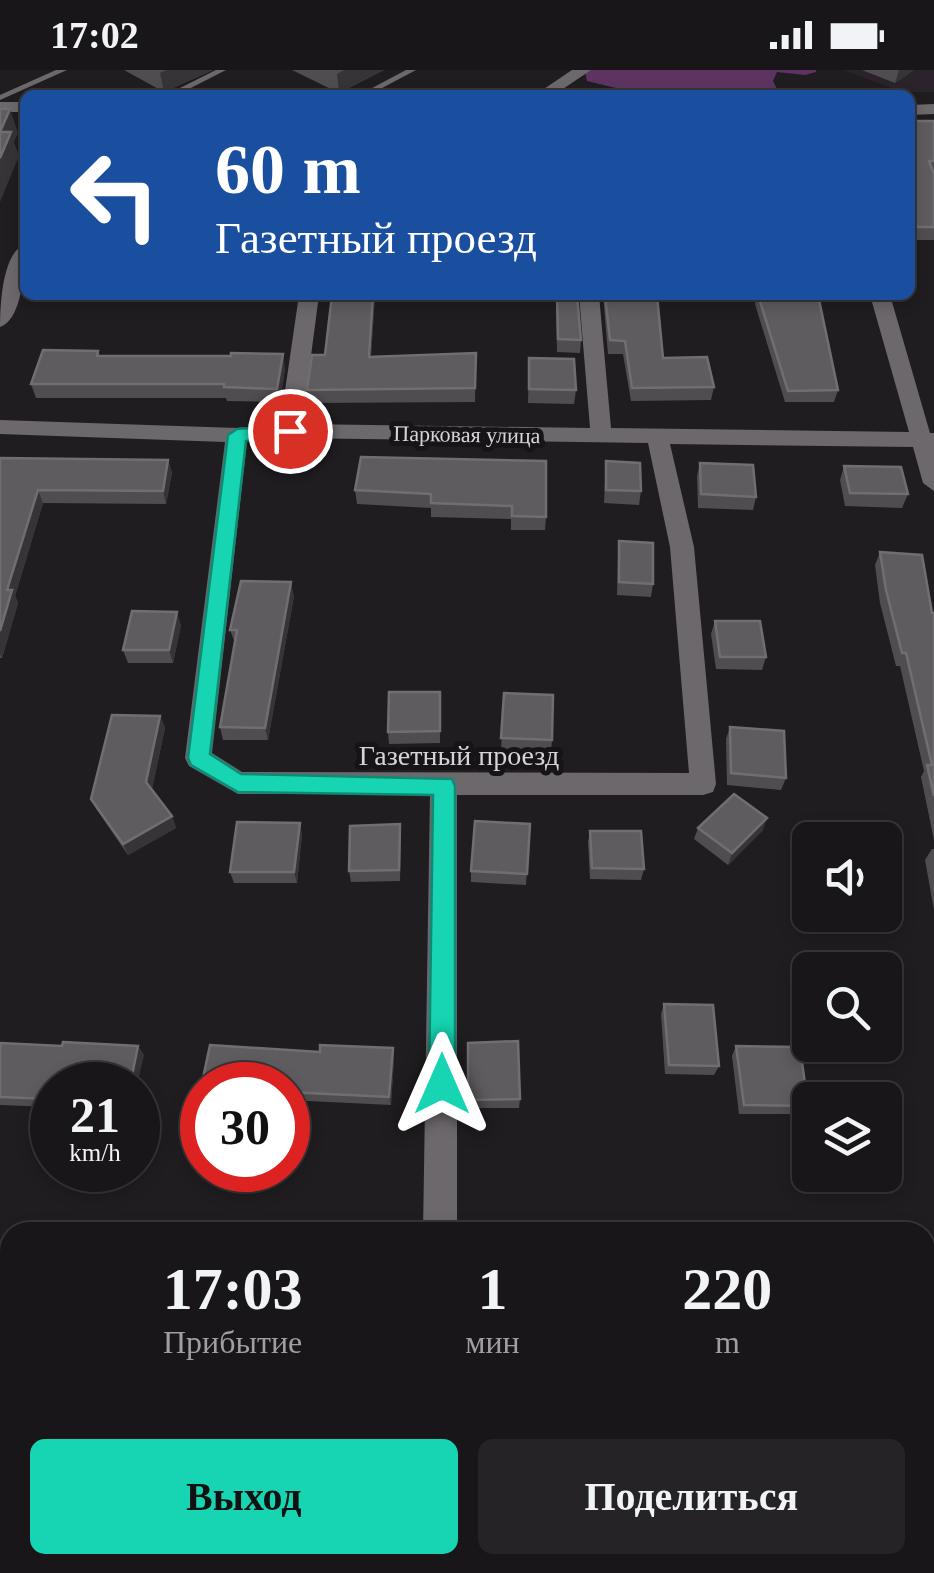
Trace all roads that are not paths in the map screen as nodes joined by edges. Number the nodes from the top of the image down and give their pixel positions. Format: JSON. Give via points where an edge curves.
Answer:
{"nodes":[{"id":1,"x":64,"y":70,"type":"edge"},
{"id":2,"x":222,"y":70,"type":"edge"},
{"id":3,"x":412,"y":70,"type":"edge"},
{"id":4,"x":583,"y":70,"type":"edge"},
{"id":5,"x":180,"y":90,"type":"edge"},
{"id":6,"x":373,"y":90,"type":"edge"},
{"id":7,"x":551,"y":90,"type":"edge"},
{"id":8,"x":0,"y":98,"type":"edge"},
{"id":9,"x":20,"y":264,"type":"edge"},
{"id":10,"x":308,"y":300,"type":"edge"},
{"id":11,"x":589,"y":300,"type":"edge"},
{"id":12,"x":882,"y":300,"type":"edge"},
{"id":13,"x":0,"y":321,"type":"edge"},
{"id":14,"x":0,"y":427,"type":"edge"},
{"id":15,"x":290,"y":431,"type":"junction"},
{"id":16,"x":237,"y":435,"type":"junction"},
{"id":17,"x":601,"y":436,"type":"junction"},
{"id":18,"x":658,"y":438,"type":"junction"},
{"id":19,"x":928,"y":440,"type":"edge"},
{"id":20,"x":934,"y":483,"type":"edge"},
{"id":21,"x":444,"y":786,"type":"junction"},
{"id":22,"x":440,"y":1222,"type":"edge"}],
"edges":[{"from":1,"to":8,"type":"lane"},
{"from":2,"to":5,"type":"lane"},
{"from":3,"to":6,"type":"lane"},
{"from":4,"to":7,"type":"street"},
{"from":9,"to":13,"type":"street"},
{"from":10,"to":15,"type":"street"},
{"from":11,"to":17,"type":"street"},
{"from":12,"to":19,"type":"street"},
{"from":14,"to":16,"type":"street","name":"Парковая улица"},
{"from":15,"to":16,"type":"street","name":"Парковая улица"},
{"from":15,"to":17,"type":"street","name":"Парковая улица"},
{"from":16,"to":21,"type":"street","name":"Газетный проезд","via":[[198,758],[238,783]]},
{"from":17,"to":18,"type":"street","name":"Парковая улица"},
{"from":18,"to":19,"type":"street","name":"Парковая улица"},
{"from":18,"to":21,"type":"street","name":"Газетный проезд","via":[[682,548],[703,784]]},
{"from":19,"to":20,"type":"street"},
{"from":21,"to":22,"type":"street"}]}
